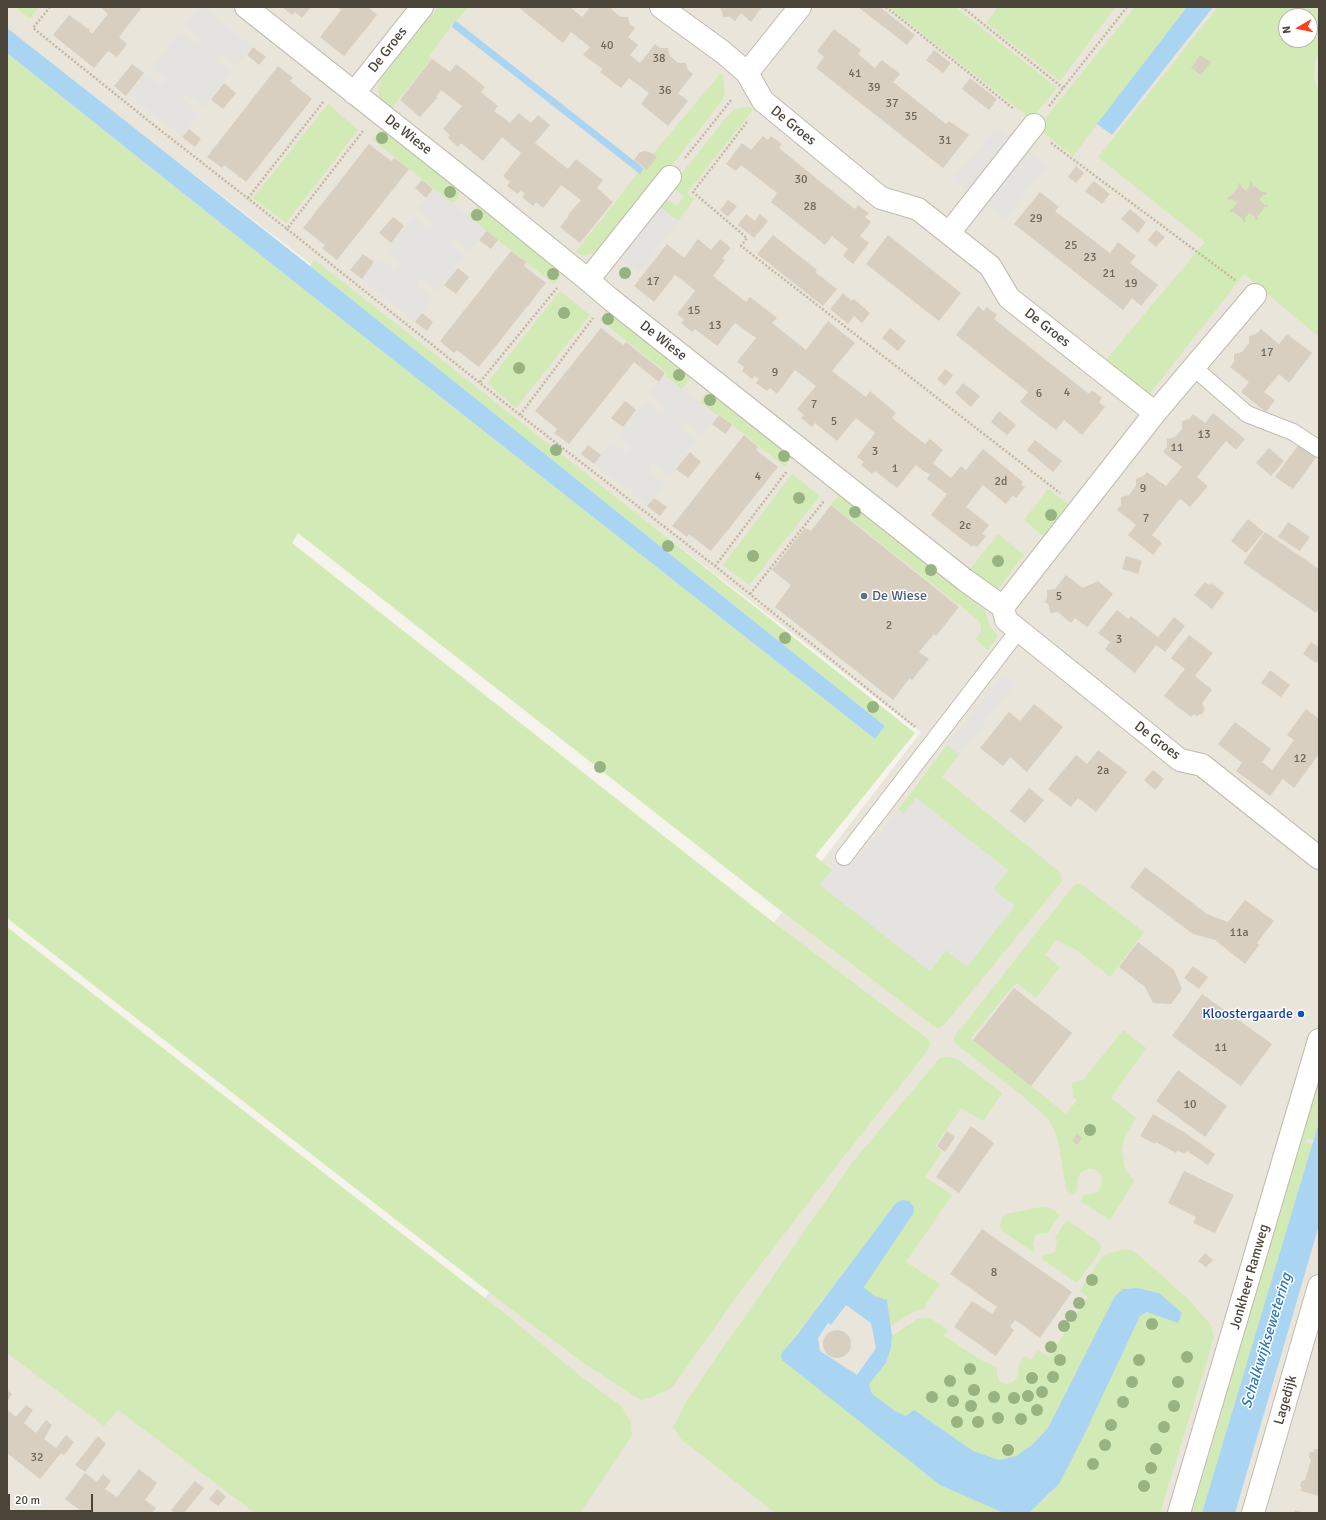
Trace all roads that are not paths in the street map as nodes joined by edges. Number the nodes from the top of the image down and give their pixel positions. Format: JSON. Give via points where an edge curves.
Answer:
{"nodes":[{"id":1,"x":246,"y":7,"type":"edge"},
{"id":2,"x":422,"y":7,"type":"edge"},
{"id":3,"x":661,"y":7,"type":"edge"},
{"id":4,"x":800,"y":7,"type":"edge"},
{"id":5,"x":748,"y":74,"type":"junction"},
{"id":6,"x":347,"y":87,"type":"junction"},
{"id":7,"x":1034,"y":125,"type":"road end"},
{"id":8,"x":670,"y":177,"type":"road end"},
{"id":9,"x":949,"y":233,"type":"junction"},
{"id":10,"x":581,"y":274,"type":"junction"},
{"id":11,"x":1255,"y":295,"type":"road end"},
{"id":12,"x":1194,"y":367,"type":"junction"},
{"id":13,"x":1155,"y":413,"type":"junction"},
{"id":14,"x":1319,"y":449,"type":"edge"},
{"id":15,"x":1004,"y":607,"type":"junction"},
{"id":16,"x":1018,"y":630,"type":"junction"},
{"id":17,"x":844,"y":857,"type":"dead end"},
{"id":18,"x":1319,"y":858,"type":"edge"},
{"id":19,"x":1319,"y":1040,"type":"edge"},
{"id":20,"x":1319,"y":1286,"type":"edge"},
{"id":21,"x":1179,"y":1513,"type":"edge"},
{"id":22,"x":1253,"y":1513,"type":"edge"}],
"edges":[{"from":1,"to":6,"type":"street","name":"De Wiese"},
{"from":2,"to":6,"type":"street","name":"De Groes"},
{"from":3,"to":5,"type":"street","name":"De Groes"},
{"from":4,"to":5,"type":"street"},
{"from":5,"to":9,"type":"street","name":"De Groes","via":[[763,101],[881,198],[918,209]]},
{"from":6,"to":10,"type":"street","name":"De Wiese"},
{"from":7,"to":9,"type":"street"},
{"from":8,"to":10,"type":"street"},
{"from":9,"to":13,"type":"street","name":"De Groes","via":[[990,266],[1009,298]]},
{"from":10,"to":15,"type":"street","name":"De Wiese","via":[[802,452],[965,580]]},
{"from":11,"to":12,"type":"street"},
{"from":12,"to":13,"type":"street"},
{"from":12,"to":14,"type":"lane","via":[[1247,414],[1293,432]]},
{"from":13,"to":15,"type":"street"},
{"from":15,"to":16,"type":"street","name":"De Groes","via":[[1006,620]]},
{"from":16,"to":17,"type":"lane"},
{"from":16,"to":18,"type":"street","name":"De Groes","via":[[1180,760],[1202,766]]},
{"from":19,"to":21,"type":"street","name":"Jonkheer Ramweg"},
{"from":20,"to":22,"type":"street","name":"Lagedijk"}]}
